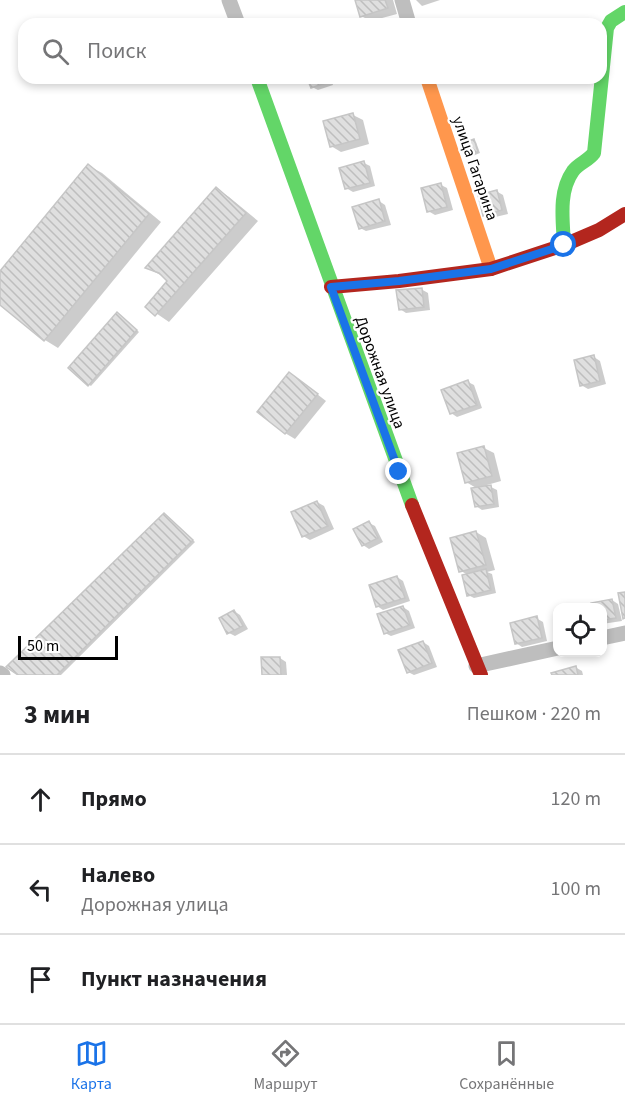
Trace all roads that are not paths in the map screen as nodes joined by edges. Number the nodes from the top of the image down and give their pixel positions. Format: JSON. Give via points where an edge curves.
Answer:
{"nodes":[{"id":1,"x":229,"y":0,"type":"edge"},
{"id":2,"x":402,"y":0,"type":"edge"},
{"id":3,"x":625,"y":12,"type":"edge"},
{"id":4,"x":236,"y":18,"type":"edge"},
{"id":5,"x":407,"y":18,"type":"edge"},
{"id":6,"x":607,"y":28,"type":"edge"},
{"id":7,"x":259,"y":84,"type":"edge"},
{"id":8,"x":429,"y":84,"type":"edge"},
{"id":9,"x":601,"y":84,"type":"edge"},
{"id":10,"x":625,"y":214,"type":"edge"},
{"id":11,"x":564,"y":245,"type":"junction"},
{"id":12,"x":491,"y":269,"type":"junction"},
{"id":13,"x":331,"y":287,"type":"junction"},
{"id":14,"x":625,"y":633,"type":"edge"},
{"id":15,"x":607,"y":637,"type":"edge"},
{"id":16,"x":553,"y":649,"type":"edge"},
{"id":17,"x":478,"y":671,"type":"edge"}],
"edges":[{"from":1,"to":4,"type":"street"},
{"from":2,"to":5,"type":"street"},
{"from":3,"to":6,"type":"street"},
{"from":7,"to":13,"type":"street","name":"Дорожная улица"},
{"from":8,"to":12,"type":"street","name":"улица Гагарина"},
{"from":9,"to":11,"type":"street","via":[[594,153],[574,170],[566,185]]},
{"from":10,"to":11,"type":"street"},
{"from":11,"to":12,"type":"street"},
{"from":12,"to":13,"type":"street"},
{"from":13,"to":17,"type":"street","name":"Дорожная улица"},
{"from":14,"to":15,"type":"street"},
{"from":16,"to":17,"type":"street"}]}
